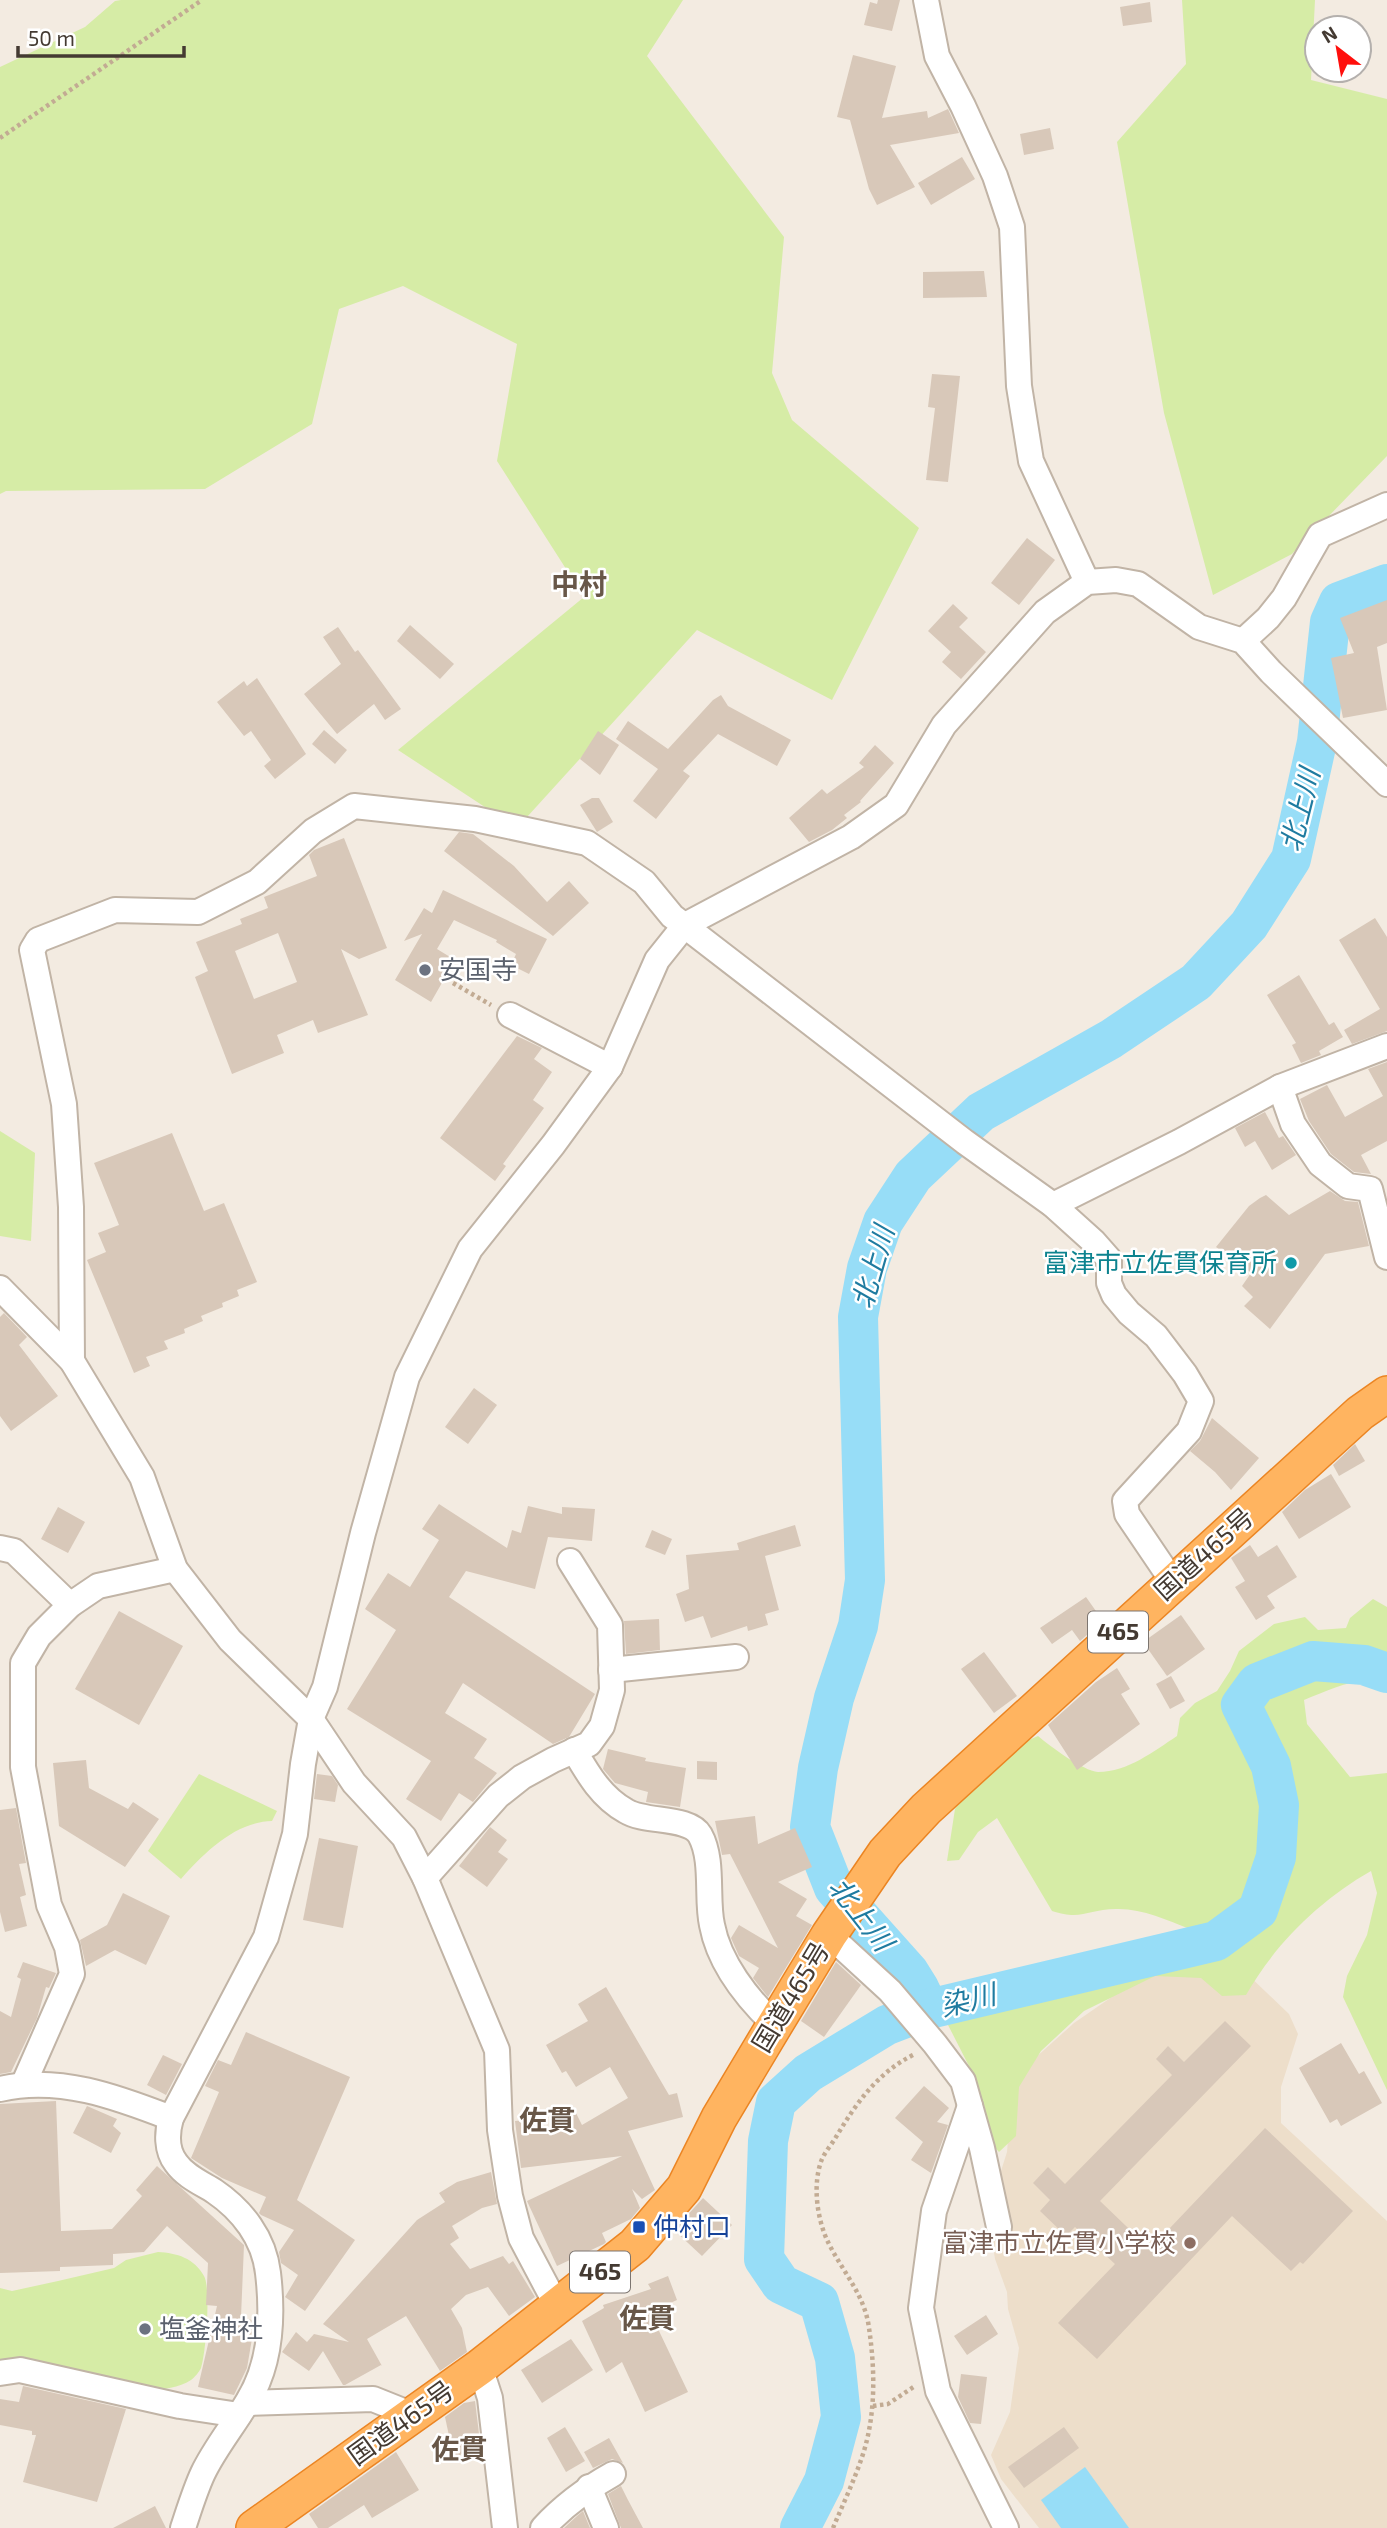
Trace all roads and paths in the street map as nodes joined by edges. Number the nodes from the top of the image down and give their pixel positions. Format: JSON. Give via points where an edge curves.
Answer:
{"nodes":[{"id":1,"x":202,"y":0,"type":"edge"},
{"id":2,"x":926,"y":0,"type":"edge"},
{"id":3,"x":0,"y":138,"type":"edge"},
{"id":4,"x":1387,"y":505,"type":"edge"},
{"id":5,"x":1087,"y":582,"type":"junction"},
{"id":6,"x":1243,"y":641,"type":"junction"},
{"id":7,"x":1387,"y":784,"type":"edge"},
{"id":8,"x":685,"y":925,"type":"junction"},
{"id":9,"x":453,"y":983,"type":"dead end"},
{"id":10,"x":510,"y":1015,"type":"joint"},
{"id":11,"x":1387,"y":1046,"type":"edge"},
{"id":12,"x":610,"y":1067,"type":"junction"},
{"id":13,"x":1280,"y":1087,"type":"junction"},
{"id":14,"x":1053,"y":1205,"type":"junction"},
{"id":15,"x":1387,"y":1257,"type":"edge"},
{"id":16,"x":0,"y":1288,"type":"edge"},
{"id":17,"x":72,"y":1361,"type":"junction"},
{"id":18,"x":1387,"y":1394,"type":"edge"},
{"id":19,"x":0,"y":1548,"type":"edge"},
{"id":20,"x":570,"y":1561,"type":"dead end"},
{"id":21,"x":175,"y":1569,"type":"junction"},
{"id":22,"x":1173,"y":1582,"type":"junction"},
{"id":23,"x":70,"y":1605,"type":"junction"},
{"id":24,"x":736,"y":1657,"type":"dead end"},
{"id":25,"x":611,"y":1670,"type":"junction"},
{"id":26,"x":311,"y":1719,"type":"junction"},
{"id":27,"x":574,"y":1751,"type":"junction"},
{"id":28,"x":425,"y":1878,"type":"junction"},
{"id":29,"x":834,"y":1927,"type":"junction"},
{"id":30,"x":774,"y":2024,"type":"junction"},
{"id":31,"x":935,"y":2044,"type":"junction"},
{"id":32,"x":24,"y":2083,"type":"junction"},
{"id":33,"x":0,"y":2089,"type":"edge"},
{"id":34,"x":970,"y":2106,"type":"junction"},
{"id":35,"x":171,"y":2118,"type":"junction"},
{"id":36,"x":999,"y":2227,"type":"dead end"},
{"id":37,"x":556,"y":2306,"type":"junction"},
{"id":38,"x":480,"y":2367,"type":"junction"},
{"id":39,"x":0,"y":2373,"type":"edge"},
{"id":40,"x":934,"y":2374,"type":"junction"},
{"id":41,"x":873,"y":2406,"type":"junction"},
{"id":42,"x":243,"y":2409,"type":"junction"},
{"id":43,"x":413,"y":2415,"type":"junction"},
{"id":44,"x":613,"y":2474,"type":"dead end"},
{"id":45,"x":589,"y":2487,"type":"junction"},
{"id":46,"x":183,"y":2528,"type":"edge"},
{"id":47,"x":254,"y":2528,"type":"edge"},
{"id":48,"x":505,"y":2528,"type":"edge"},
{"id":49,"x":543,"y":2528,"type":"edge"},
{"id":50,"x":606,"y":2528,"type":"edge"},
{"id":51,"x":833,"y":2528,"type":"edge"},
{"id":52,"x":1006,"y":2528,"type":"edge"}],
"edges":[{"from":1,"to":3,"type":"path"},
{"from":2,"to":5,"type":"street","via":[[937,56],[995,176],[1012,227],[1019,386],[1031,461]]},
{"from":4,"to":6,"type":"street","via":[[1320,535],[1284,598]]},
{"from":5,"to":6,"type":"street","via":[[1138,584],[1199,627]]},
{"from":5,"to":8,"type":"street","via":[[1045,612],[944,725],[895,805],[851,837]]},
{"from":6,"to":7,"type":"street"},
{"from":8,"to":12,"type":"street","via":[[657,960]]},
{"from":8,"to":14,"type":"street"},
{"from":8,"to":17,"type":"street","via":[[644,881],[587,843],[475,818],[354,806],[313,831],[257,882],[198,912],[116,910],[37,940],[32,950],[64,1104],[71,1207]]},
{"from":9,"to":10,"type":"path"},
{"from":10,"to":12,"type":"street"},
{"from":11,"to":13,"type":"street"},
{"from":12,"to":26,"type":"street","via":[[470,1249],[407,1377],[325,1688]]},
{"from":13,"to":14,"type":"street"},
{"from":13,"to":15,"type":"street","via":[[1293,1124],[1320,1164],[1348,1186],[1370,1189]]},
{"from":14,"to":22,"type":"street","via":[[1109,1259],[1114,1295],[1156,1336],[1201,1401],[1189,1431],[1125,1501],[1127,1514]]},
{"from":16,"to":17,"type":"street"},
{"from":17,"to":21,"type":"street","via":[[142,1477]]},
{"from":18,"to":22,"type":"highway","name":"国道465号","number":"465","via":[[1360,1413]]},
{"from":19,"to":23,"type":"street","via":[[14,1551]]},
{"from":20,"to":25,"type":"street","via":[[610,1626]]},
{"from":21,"to":23,"type":"street","via":[[99,1586]]},
{"from":21,"to":26,"type":"street","via":[[230,1640]]},
{"from":22,"to":29,"type":"highway","name":"国道465号","number":"465","via":[[926,1809],[885,1853]]},
{"from":23,"to":32,"type":"street","via":[[39,1636],[23,1663],[23,1767],[49,1905],[67,1947],[72,1974]]},
{"from":24,"to":25,"type":"street"},
{"from":25,"to":27,"type":"street","via":[[612,1690],[602,1727],[589,1744]]},
{"from":26,"to":28,"type":"street","via":[[354,1783],[404,1837]]},
{"from":26,"to":35,"type":"street","via":[[295,1834],[266,1937]]},
{"from":27,"to":28,"type":"street","via":[[522,1777],[498,1796]]},
{"from":27,"to":30,"type":"street","via":[[608,1799],[628,1813],[691,1825],[699,1834],[705,1848],[711,1924],[717,1942],[741,1986]]},
{"from":28,"to":37,"type":"street","via":[[497,2050],[500,2130],[510,2196],[520,2238]]},
{"from":29,"to":30,"type":"highway","name":"国道465号","number":"465"},
{"from":29,"to":31,"type":"street"},
{"from":30,"to":37,"type":"highway","name":"国道465号","number":"465","via":[[684,2188],[635,2245]]},
{"from":31,"to":34,"type":"street","via":[[963,2081]]},
{"from":31,"to":41,"type":"path","via":[[879,2077],[854,2106],[822,2160],[817,2187],[828,2241],[859,2292],[869,2325]]},
{"from":32,"to":33,"type":"street"},
{"from":32,"to":35,"type":"street","via":[[95,2092]]},
{"from":34,"to":36,"type":"street"},
{"from":34,"to":40,"type":"street","via":[[934,2211],[921,2308]]},
{"from":35,"to":42,"type":"street","via":[[167,2132],[174,2162],[217,2193],[250,2225],[268,2272],[266,2359]]},
{"from":37,"to":38,"type":"highway","name":"国道465号","number":"465"},
{"from":38,"to":43,"type":"highway","name":"国道465号","number":"465"},
{"from":38,"to":48,"type":"street","via":[[490,2398]]},
{"from":39,"to":42,"type":"street","via":[[20,2370],[180,2406]]},
{"from":40,"to":41,"type":"path","via":[[888,2404]]},
{"from":40,"to":52,"type":"street","via":[[957,2432]]},
{"from":41,"to":51,"type":"path","via":[[863,2452]]},
{"from":42,"to":43,"type":"street","via":[[319,2399],[373,2399]]},
{"from":42,"to":46,"type":"street","via":[[203,2473]]},
{"from":43,"to":47,"type":"highway","name":"国道465号","number":"465"},
{"from":44,"to":45,"type":"street"},
{"from":45,"to":49,"type":"street"},
{"from":45,"to":50,"type":"street"}]}
